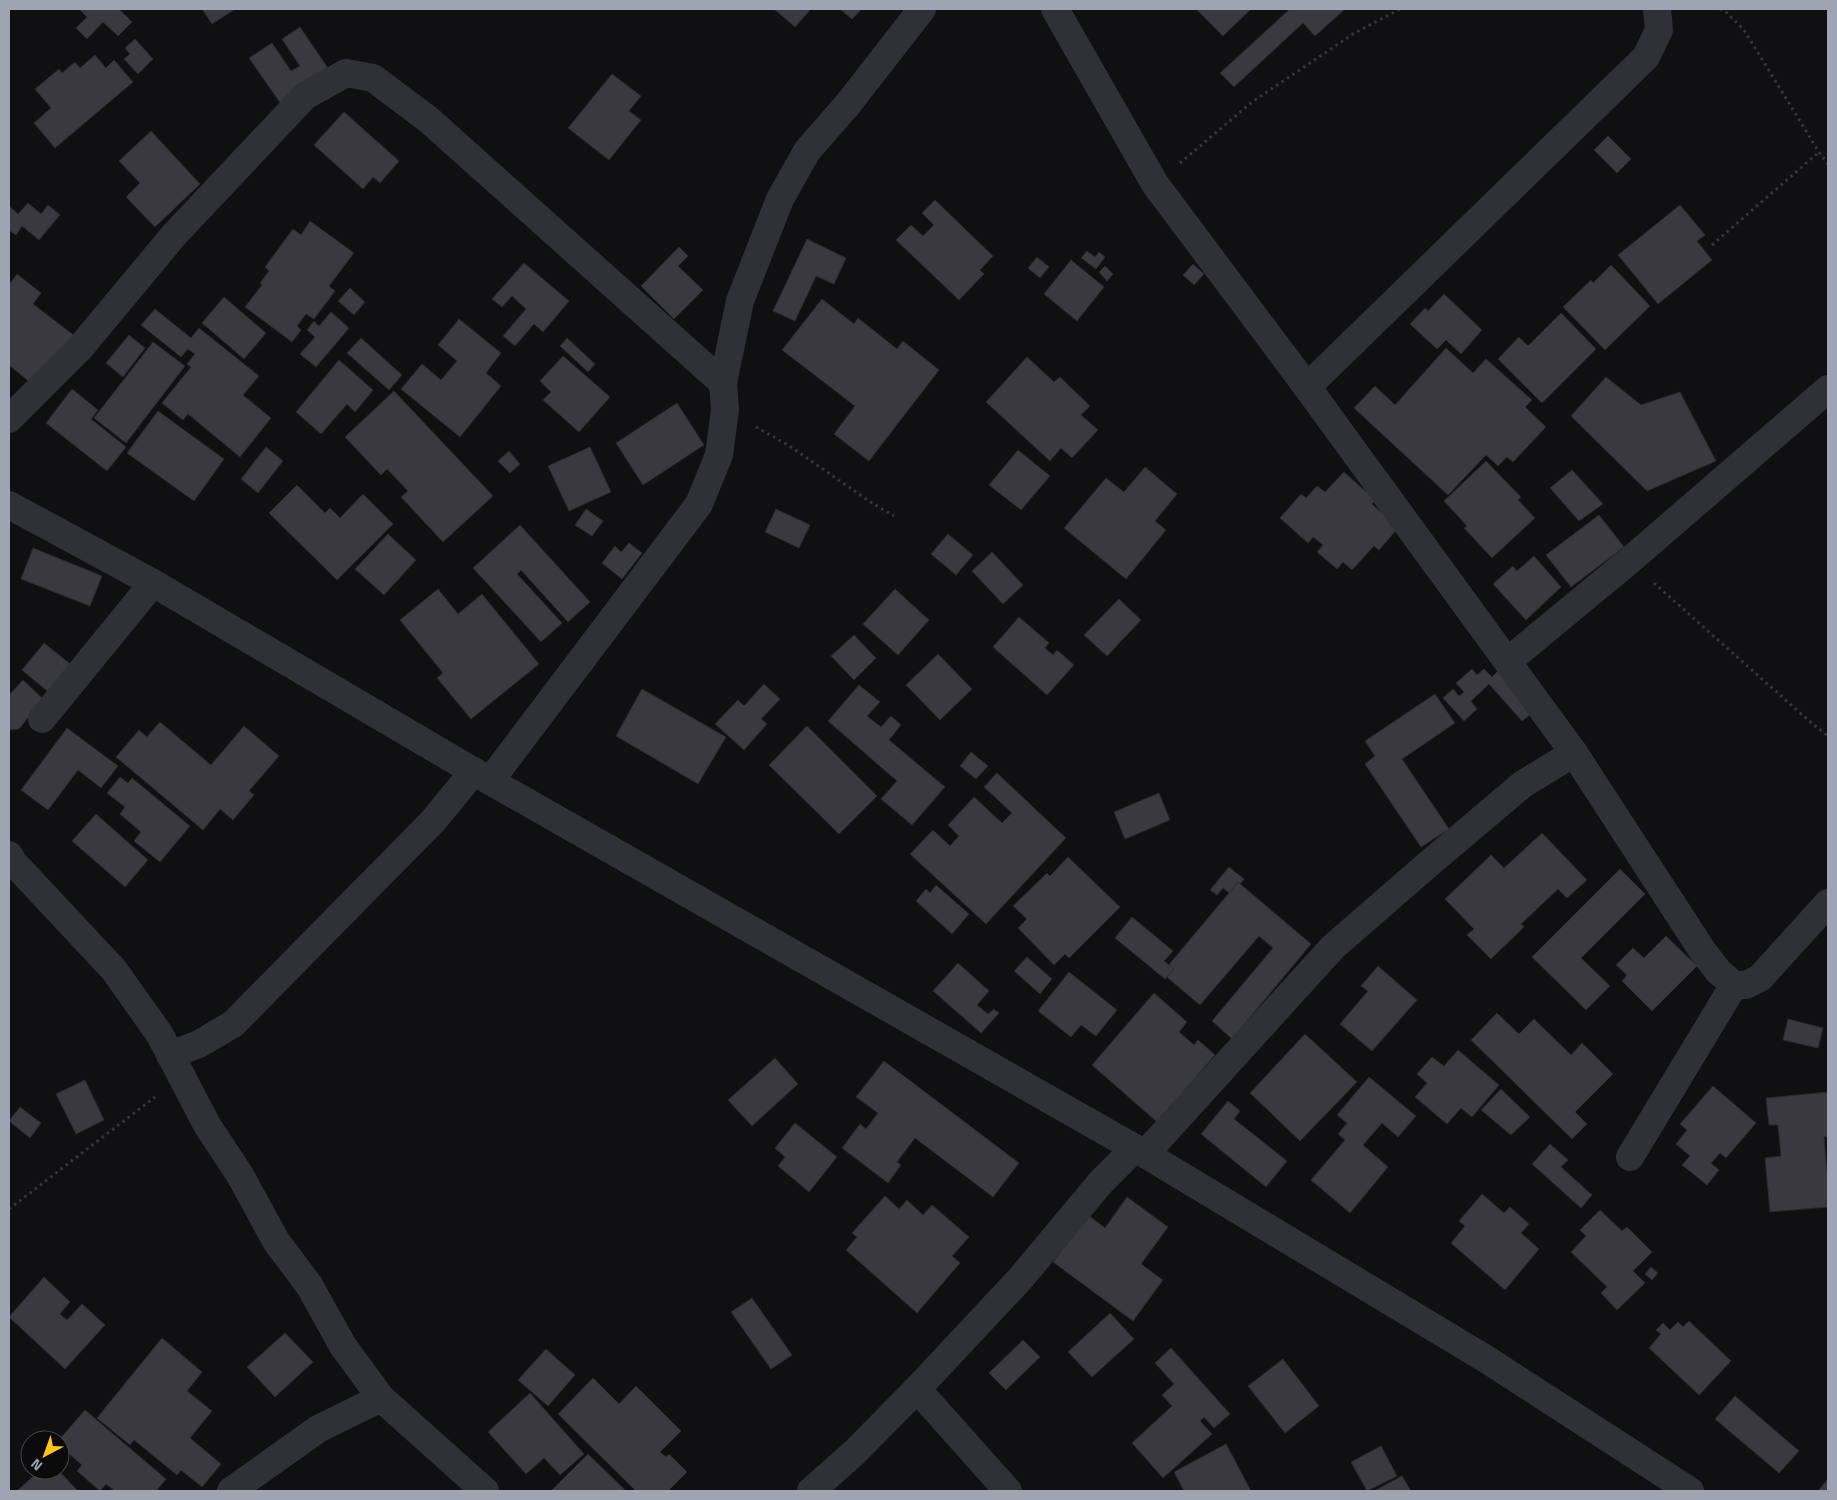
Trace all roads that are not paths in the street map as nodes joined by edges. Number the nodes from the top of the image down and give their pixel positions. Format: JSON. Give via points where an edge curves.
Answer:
{"nodes":[{"id":1,"x":922,"y":9,"type":"edge"},
{"id":2,"x":1055,"y":9,"type":"edge"},
{"id":3,"x":1657,"y":9,"type":"edge"},
{"id":4,"x":1307,"y":387,"type":"junction"},
{"id":5,"x":1828,"y":389,"type":"edge"},
{"id":6,"x":724,"y":396,"type":"junction"},
{"id":7,"x":9,"y":419,"type":"edge"},
{"id":8,"x":9,"y":505,"type":"edge"},
{"id":9,"x":153,"y":583,"type":"junction"},
{"id":10,"x":1508,"y":661,"type":"junction"},
{"id":11,"x":42,"y":719,"type":"dead end"},
{"id":12,"x":1574,"y":753,"type":"junction"},
{"id":13,"x":482,"y":776,"type":"junction"},
{"id":14,"x":9,"y":855,"type":"edge"},
{"id":15,"x":1828,"y":903,"type":"edge"},
{"id":16,"x":1734,"y":985,"type":"junction"},
{"id":17,"x":176,"y":1066,"type":"junction"},
{"id":18,"x":1140,"y":1151,"type":"junction"},
{"id":19,"x":1630,"y":1157,"type":"dead end"},
{"id":20,"x":917,"y":1389,"type":"junction"},
{"id":21,"x":381,"y":1398,"type":"junction"},
{"id":22,"x":231,"y":1491,"type":"edge"},
{"id":23,"x":485,"y":1491,"type":"edge"},
{"id":24,"x":811,"y":1491,"type":"edge"},
{"id":25,"x":1008,"y":1491,"type":"edge"},
{"id":26,"x":1690,"y":1491,"type":"edge"}],
"edges":[{"from":1,"to":6,"type":"street","via":[[807,151],[780,199],[740,301]]},
{"from":2,"to":4,"type":"street","via":[[1155,184]]},
{"from":3,"to":4,"type":"street","via":[[1659,30],[1646,57]]},
{"from":4,"to":10,"type":"street"},
{"from":5,"to":10,"type":"street"},
{"from":6,"to":7,"type":"street","via":[[429,120],[373,78],[346,74],[305,96],[174,235],[80,348]]},
{"from":6,"to":13,"type":"street","via":[[719,455],[699,504]]},
{"from":8,"to":9,"type":"street"},
{"from":9,"to":11,"type":"street"},
{"from":9,"to":13,"type":"street"},
{"from":10,"to":12,"type":"street"},
{"from":12,"to":16,"type":"street","via":[[1702,950]]},
{"from":12,"to":18,"type":"street","via":[[1524,784],[1333,947]]},
{"from":13,"to":17,"type":"street","via":[[433,821],[232,1024],[199,1044]]},
{"from":13,"to":18,"type":"street"},
{"from":14,"to":17,"type":"street","via":[[114,970],[160,1035]]},
{"from":15,"to":16,"type":"street","via":[[1760,978],[1746,985]]},
{"from":16,"to":19,"type":"street"},
{"from":17,"to":21,"type":"street","via":[[206,1125],[240,1175],[276,1241],[309,1285],[343,1346]]},
{"from":18,"to":20,"type":"street","via":[[1101,1182],[1020,1279]]},
{"from":18,"to":26,"type":"street","via":[[1486,1359]]},
{"from":20,"to":24,"type":"street"},
{"from":20,"to":25,"type":"street"},
{"from":21,"to":22,"type":"street","via":[[318,1429]]},
{"from":21,"to":23,"type":"street"}]}
